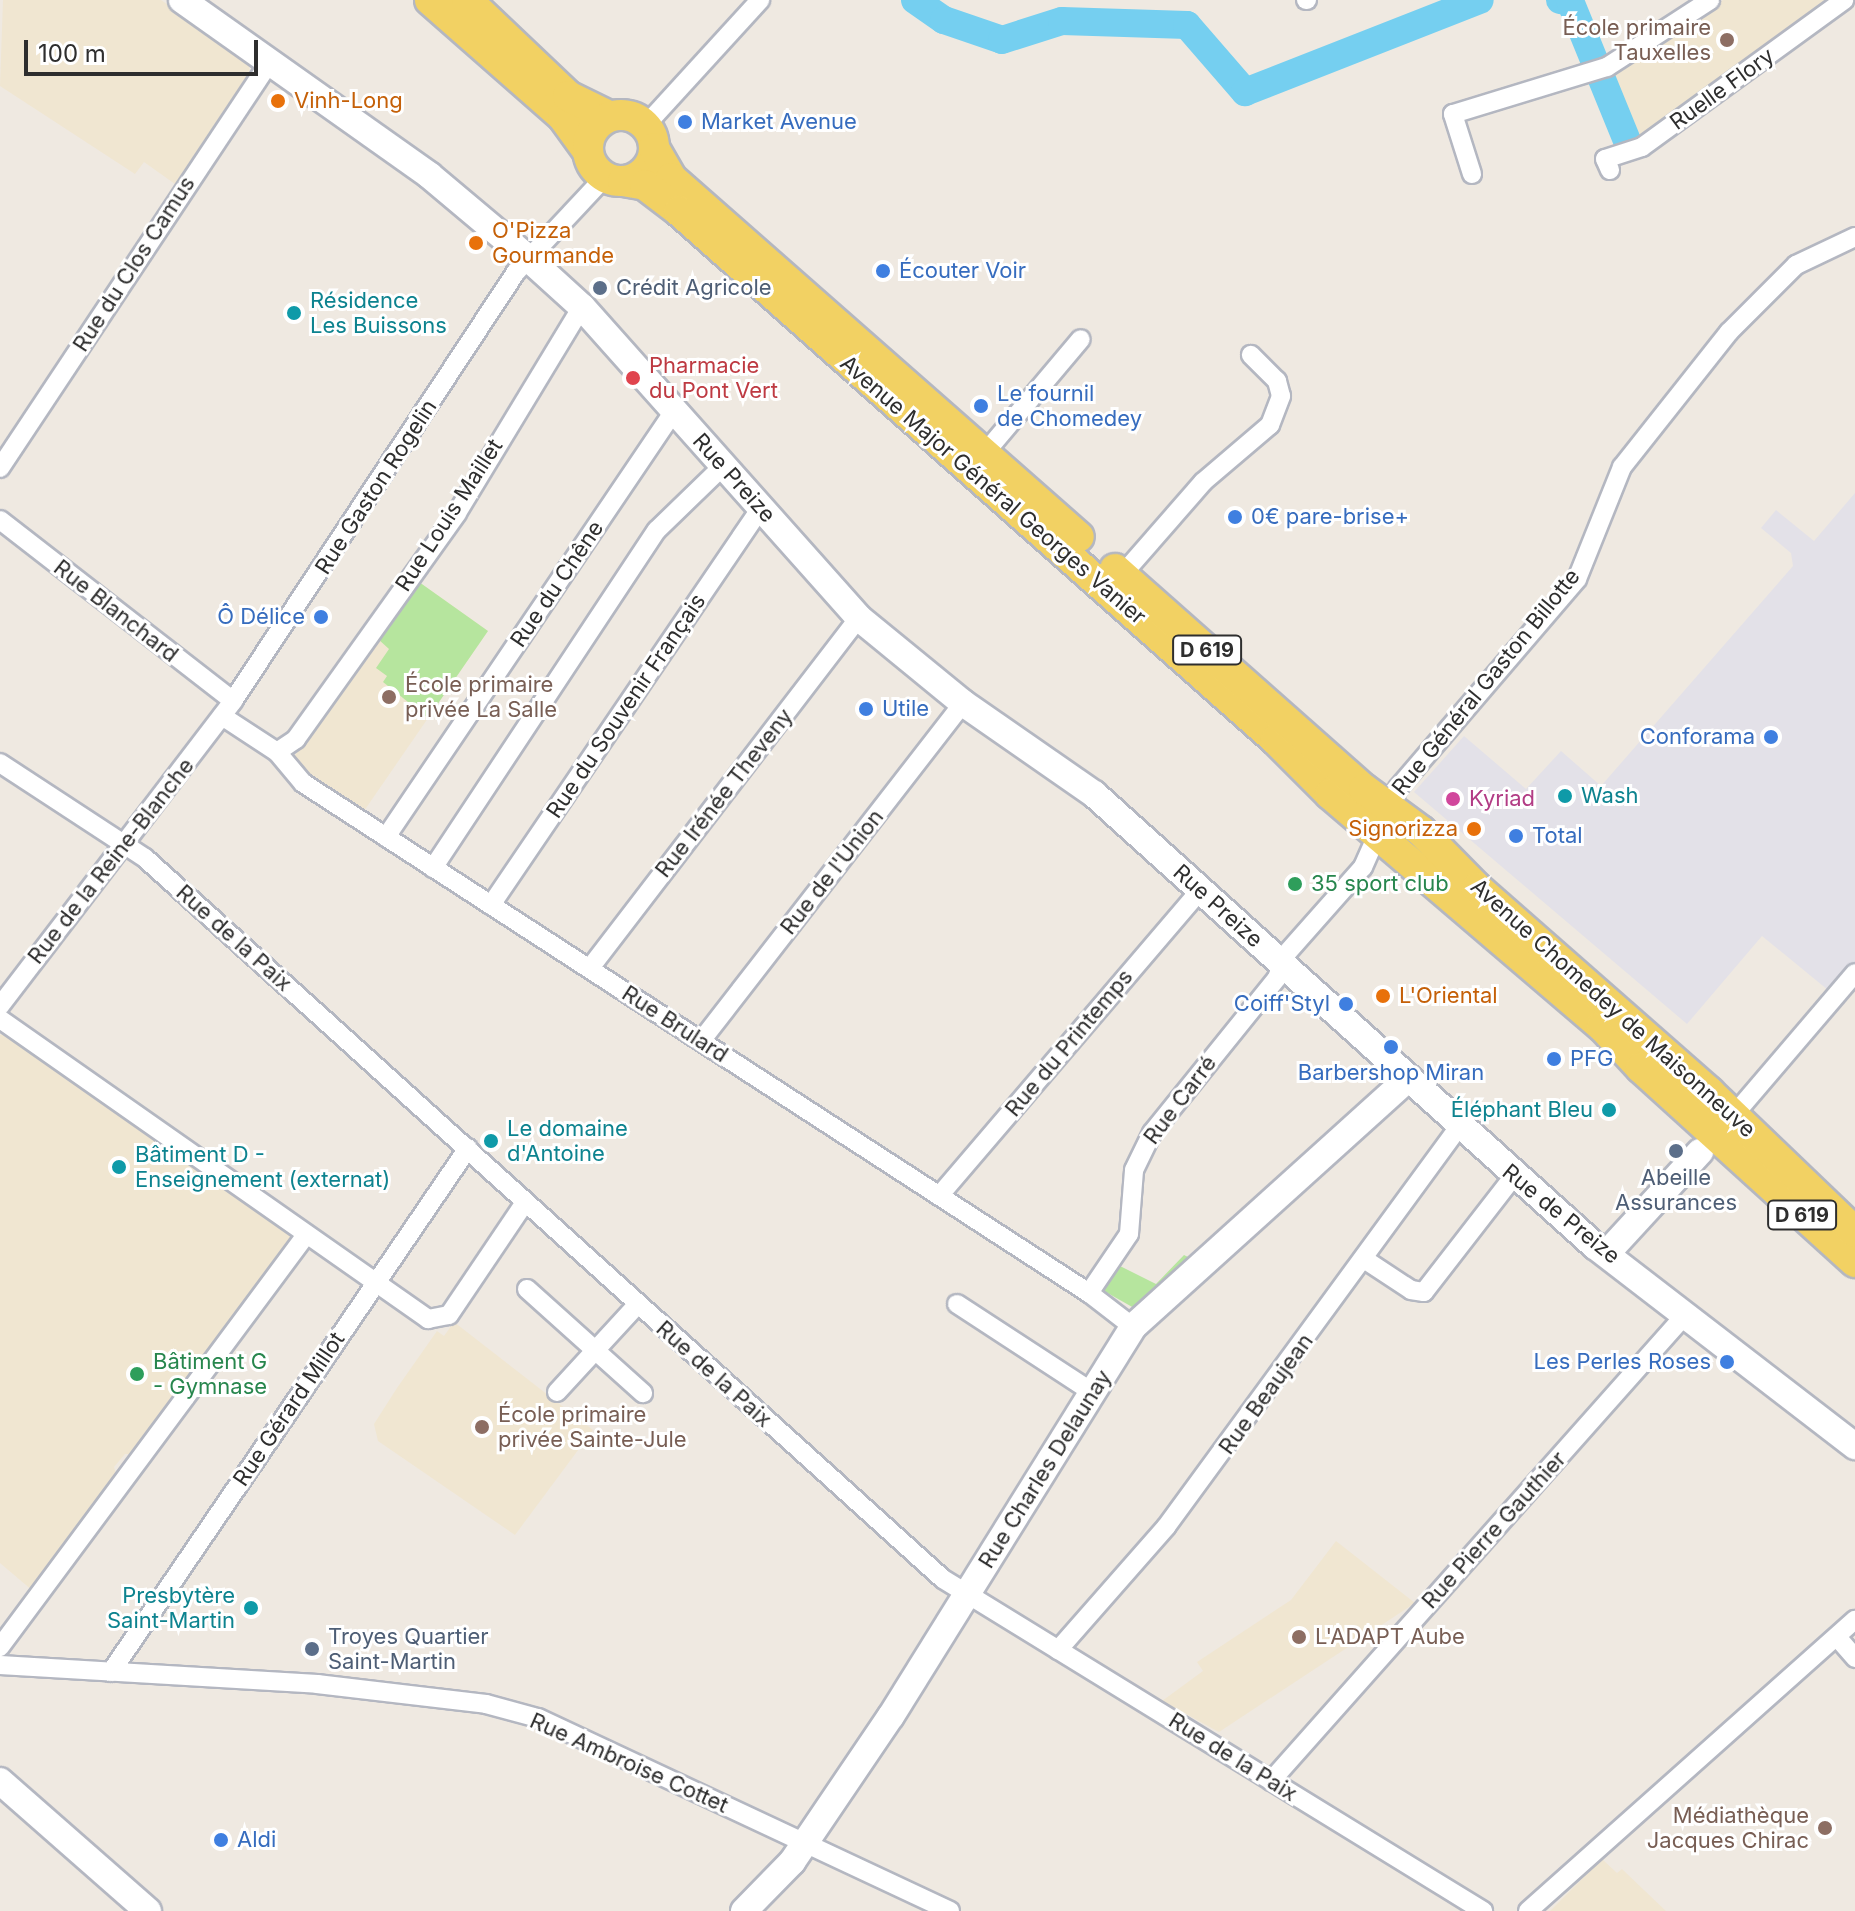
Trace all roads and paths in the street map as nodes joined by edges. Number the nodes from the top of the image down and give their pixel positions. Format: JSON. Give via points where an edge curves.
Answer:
{"nodes":[{"id":1,"x":182,"y":0,"type":"edge"},
{"id":2,"x":430,"y":0,"type":"edge"},
{"id":3,"x":760,"y":0,"type":"edge"},
{"id":4,"x":1710,"y":0,"type":"edge"},
{"id":5,"x":1844,"y":0,"type":"edge"},
{"id":6,"x":470,"y":1,"type":"edge"},
{"id":7,"x":270,"y":62,"type":"junction"},
{"id":8,"x":609,"y":116,"type":"junction"},
{"id":9,"x":650,"y":137,"type":"junction"},
{"id":10,"x":587,"y":150,"type":"junction"},
{"id":11,"x":1610,"y":170,"type":"dead end"},
{"id":12,"x":1472,"y":174,"type":"dead end"},
{"id":13,"x":614,"y":179,"type":"junction"},
{"id":14,"x":1855,"y":237,"type":"edge"},
{"id":15,"x":528,"y":258,"type":"junction"},
{"id":16,"x":582,"y":307,"type":"junction"},
{"id":17,"x":1081,"y":339,"type":"dead end"},
{"id":18,"x":1251,"y":355,"type":"dead end"},
{"id":19,"x":674,"y":411,"type":"junction"},
{"id":20,"x":984,"y":454,"type":"junction"},
{"id":21,"x":723,"y":466,"type":"junction"},
{"id":22,"x":0,"y":468,"type":"edge"},
{"id":23,"x":761,"y":508,"type":"junction"},
{"id":24,"x":0,"y":520,"type":"edge"},
{"id":25,"x":1122,"y":575,"type":"junction"},
{"id":26,"x":859,"y":618,"type":"junction"},
{"id":27,"x":233,"y":701,"type":"junction"},
{"id":28,"x":963,"y":703,"type":"junction"},
{"id":29,"x":222,"y":716,"type":"junction"},
{"id":30,"x":277,"y":752,"type":"junction"},
{"id":31,"x":0,"y":763,"type":"edge"},
{"id":32,"x":1387,"y":804,"type":"junction"},
{"id":33,"x":1377,"y":833,"type":"junction"},
{"id":34,"x":386,"y":837,"type":"junction"},
{"id":35,"x":126,"y":842,"type":"junction"},
{"id":36,"x":433,"y":868,"type":"junction"},
{"id":37,"x":1200,"y":890,"type":"junction"},
{"id":38,"x":491,"y":905,"type":"junction"},
{"id":39,"x":1282,"y":964,"type":"junction"},
{"id":40,"x":590,"y":968,"type":"junction"},
{"id":41,"x":1855,"y":973,"type":"edge"},
{"id":42,"x":0,"y":1006,"type":"edge"},
{"id":43,"x":0,"y":1019,"type":"edge"},
{"id":44,"x":701,"y":1041,"type":"junction"},
{"id":45,"x":1406,"y":1080,"type":"junction"},
{"id":46,"x":1459,"y":1127,"type":"junction"},
{"id":47,"x":1716,"y":1135,"type":"junction"},
{"id":48,"x":468,"y":1148,"type":"junction"},
{"id":49,"x":1514,"y":1176,"type":"junction"},
{"id":50,"x":939,"y":1196,"type":"junction"},
{"id":51,"x":524,"y":1204,"type":"junction"},
{"id":52,"x":1855,"y":1232,"type":"edge"},
{"id":53,"x":306,"y":1235,"type":"junction"},
{"id":54,"x":1608,"y":1252,"type":"junction"},
{"id":55,"x":1364,"y":1259,"type":"junction"},
{"id":56,"x":1855,"y":1262,"type":"edge"},
{"id":57,"x":375,"y":1282,"type":"junction"},
{"id":58,"x":527,"y":1289,"type":"dead end"},
{"id":59,"x":1089,"y":1293,"type":"junction"},
{"id":60,"x":957,"y":1304,"type":"dead end"},
{"id":61,"x":637,"y":1305,"type":"junction"},
{"id":62,"x":1685,"y":1315,"type":"junction"},
{"id":63,"x":1133,"y":1327,"type":"junction"},
{"id":64,"x":595,"y":1350,"type":"junction"},
{"id":65,"x":557,"y":1392,"type":"dead end"},
{"id":66,"x":1092,"y":1392,"type":"junction"},
{"id":67,"x":643,"y":1393,"type":"dead end"},
{"id":68,"x":1855,"y":1446,"type":"edge"},
{"id":69,"x":968,"y":1594,"type":"junction"},
{"id":70,"x":1855,"y":1620,"type":"edge"},
{"id":71,"x":1837,"y":1637,"type":"junction"},
{"id":72,"x":0,"y":1647,"type":"edge"},
{"id":73,"x":1058,"y":1650,"type":"junction"},
{"id":74,"x":1855,"y":1658,"type":"edge"},
{"id":75,"x":0,"y":1665,"type":"edge"},
{"id":76,"x":111,"y":1672,"type":"junction"},
{"id":77,"x":0,"y":1781,"type":"edge"},
{"id":78,"x":1271,"y":1781,"type":"junction"},
{"id":79,"x":805,"y":1844,"type":"junction"},
{"id":80,"x":148,"y":1911,"type":"edge"},
{"id":81,"x":744,"y":1911,"type":"edge"},
{"id":82,"x":950,"y":1911,"type":"edge"},
{"id":83,"x":1483,"y":1911,"type":"edge"},
{"id":84,"x":1528,"y":1911,"type":"edge"}],
"edges":[{"from":1,"to":7,"type":"street","name":"Rue Preize"},
{"from":2,"to":10,"type":"main road","via":[[563,117]]},
{"from":3,"to":9,"type":"street"},
{"from":4,"to":12,"type":"street","via":[[1601,69],[1453,114]]},
{"from":5,"to":11,"type":"street","name":"Ruelle Flory","via":[[1642,147],[1605,159]]},
{"from":6,"to":8,"type":"main road","via":[[568,96]]},
{"from":7,"to":15,"type":"street","name":"Rue Preize","via":[[429,175]]},
{"from":7,"to":22,"type":"street","name":"Rue du Clos Camus"},
{"from":8,"to":9,"type":"main road","via":[[629,116]]},
{"from":8,"to":10,"type":"main road","via":[[593,130]]},
{"from":9,"to":13,"type":"main road","via":[[648,167]]},
{"from":9,"to":20,"type":"main road","name":"Avenue Chomedey de Maisonneuve","number":"D 619","via":[[671,178]]},
{"from":10,"to":13,"type":"main road"},
{"from":13,"to":15,"type":"street","name":"Rue Gaston Rogelin"},
{"from":13,"to":33,"type":"main road","name":"Avenue Major Général Georges Vanier","number":"D 619","via":[[645,185],[679,211]]},
{"from":14,"to":32,"type":"street","name":"Rue Général Gaston Billotte","via":[[1796,265],[1729,332],[1622,467],[1577,579]]},
{"from":15,"to":16,"type":"street","name":"Rue Preize"},
{"from":15,"to":27,"type":"street","name":"Rue Gaston Rogelin"},
{"from":16,"to":19,"type":"street","name":"Rue Preize"},
{"from":16,"to":30,"type":"street","name":"Rue Louis Maillet","via":[[457,513],[296,739]]},
{"from":17,"to":20,"type":"street"},
{"from":18,"to":25,"type":"street","via":[[1277,381],[1281,396],[1270,425],[1203,482]]},
{"from":19,"to":21,"type":"street","name":"Rue Preize"},
{"from":19,"to":34,"type":"street","name":"Rue du Chêne"},
{"from":20,"to":25,"type":"main road","name":"Avenue Chomedey de Maisonneuve","number":"D 619"},
{"from":21,"to":23,"type":"street","name":"Rue Preize"},
{"from":21,"to":36,"type":"street","via":[[657,530]]},
{"from":23,"to":26,"type":"street","name":"Rue Preize"},
{"from":23,"to":38,"type":"street","name":"Rue du Souvenir Français"},
{"from":24,"to":27,"type":"street","name":"Rue Blanchard"},
{"from":25,"to":32,"type":"main road","name":"Avenue Chomedey de Maisonneuve","number":"D 619"},
{"from":26,"to":28,"type":"street","name":"Rue Preize"},
{"from":26,"to":40,"type":"street","name":"Rue Irénée Theveny"},
{"from":27,"to":29,"type":"street","name":"Rue Gaston Rogelin"},
{"from":28,"to":37,"type":"street","name":"Rue Preize","via":[[1094,794]]},
{"from":28,"to":44,"type":"street","name":"Rue de l'Union"},
{"from":29,"to":30,"type":"street","name":"Rue Brulard"},
{"from":29,"to":35,"type":"street","name":"Rue de la Reine-Blanche"},
{"from":30,"to":34,"type":"street","name":"Rue Brulard","via":[[303,783]]},
{"from":31,"to":35,"type":"street","name":"Rue de la Paix"},
{"from":32,"to":33,"type":"street","name":"Rue Carré"},
{"from":32,"to":47,"type":"main road","name":"Avenue Chomedey de Maisonneuve","number":"D 619"},
{"from":33,"to":39,"type":"street","name":"Rue Carré","via":[[1363,867]]},
{"from":33,"to":47,"type":"main road","name":"Avenue Major Général Georges Vanier","number":"D 619","via":[[1602,1026]]},
{"from":34,"to":36,"type":"street","name":"Rue Brulard"},
{"from":35,"to":42,"type":"street","name":"Rue de la Reine-Blanche"},
{"from":35,"to":48,"type":"street","name":"Rue de la Paix"},
{"from":36,"to":38,"type":"street","name":"Rue Brulard"},
{"from":37,"to":39,"type":"street","name":"Rue Preize"},
{"from":37,"to":50,"type":"street","name":"Rue du Printemps"},
{"from":38,"to":40,"type":"street","name":"Rue Brulard"},
{"from":39,"to":45,"type":"street","name":"Rue de Preize"},
{"from":39,"to":59,"type":"street","name":"Rue Carré","via":[[1277,978],[1152,1133],[1134,1170],[1129,1234]]},
{"from":40,"to":44,"type":"street","name":"Rue Brulard"},
{"from":41,"to":47,"type":"street"},
{"from":43,"to":53,"type":"street"},
{"from":44,"to":50,"type":"street","name":"Rue Brulard"},
{"from":45,"to":46,"type":"street","name":"Rue de Preize"},
{"from":45,"to":63,"type":"street","name":"Rue Charles Delaunay"},
{"from":46,"to":49,"type":"street","name":"Rue de Preize"},
{"from":46,"to":55,"type":"street","name":"Rue Beaujean"},
{"from":47,"to":52,"type":"main road","name":"Avenue Chomedey de Maisonneuve","number":"D 619"},
{"from":47,"to":54,"type":"street"},
{"from":47,"to":56,"type":"main road","name":"Avenue Major Général Georges Vanier","number":"D 619"},
{"from":48,"to":51,"type":"street","name":"Rue de la Paix"},
{"from":48,"to":57,"type":"street","name":"Rue Gérard Millot"},
{"from":49,"to":54,"type":"street","name":"Rue de Preize"},
{"from":49,"to":55,"type":"street","via":[[1424,1292],[1411,1290]]},
{"from":50,"to":59,"type":"street","name":"Rue Brulard"},
{"from":51,"to":57,"type":"street","via":[[440,1321],[428,1319]]},
{"from":51,"to":61,"type":"street","name":"Rue de la Paix"},
{"from":53,"to":57,"type":"street"},
{"from":53,"to":72,"type":"street"},
{"from":54,"to":62,"type":"street","name":"Rue de Preize"},
{"from":55,"to":73,"type":"street","name":"Rue Beaujean","via":[[1166,1527]]},
{"from":57,"to":76,"type":"street","name":"Rue Gérard Millot"},
{"from":58,"to":64,"type":"street"},
{"from":59,"to":63,"type":"street","name":"Rue Brulard"},
{"from":60,"to":66,"type":"street"},
{"from":61,"to":64,"type":"street"},
{"from":61,"to":69,"type":"street","name":"Rue de la Paix","via":[[943,1579]]},
{"from":62,"to":68,"type":"street","name":"Rue de Preize"},
{"from":62,"to":78,"type":"street","name":"Rue Pierre Gauthier"},
{"from":63,"to":66,"type":"street","name":"Rue Charles Delaunay"},
{"from":64,"to":65,"type":"street"},
{"from":64,"to":67,"type":"street"},
{"from":66,"to":69,"type":"street","name":"Rue Charles Delaunay"},
{"from":69,"to":73,"type":"street","name":"Rue de la Paix"},
{"from":69,"to":79,"type":"street","name":"Rue Charles Delaunay"},
{"from":70,"to":71,"type":"street"},
{"from":71,"to":74,"type":"street"},
{"from":71,"to":84,"type":"street"},
{"from":73,"to":78,"type":"street","name":"Rue de la Paix"},
{"from":75,"to":76,"type":"street","name":"Rue Ambroise Cottet"},
{"from":76,"to":79,"type":"street","name":"Rue Ambroise Cottet","via":[[317,1684],[486,1704],[538,1718]]},
{"from":77,"to":80,"type":"street"},
{"from":78,"to":83,"type":"street","name":"Rue de la Paix"},
{"from":79,"to":81,"type":"street","name":"Rue Charles Delaunay"},
{"from":79,"to":82,"type":"street","name":"Rue Ambroise Cottet"}]}
